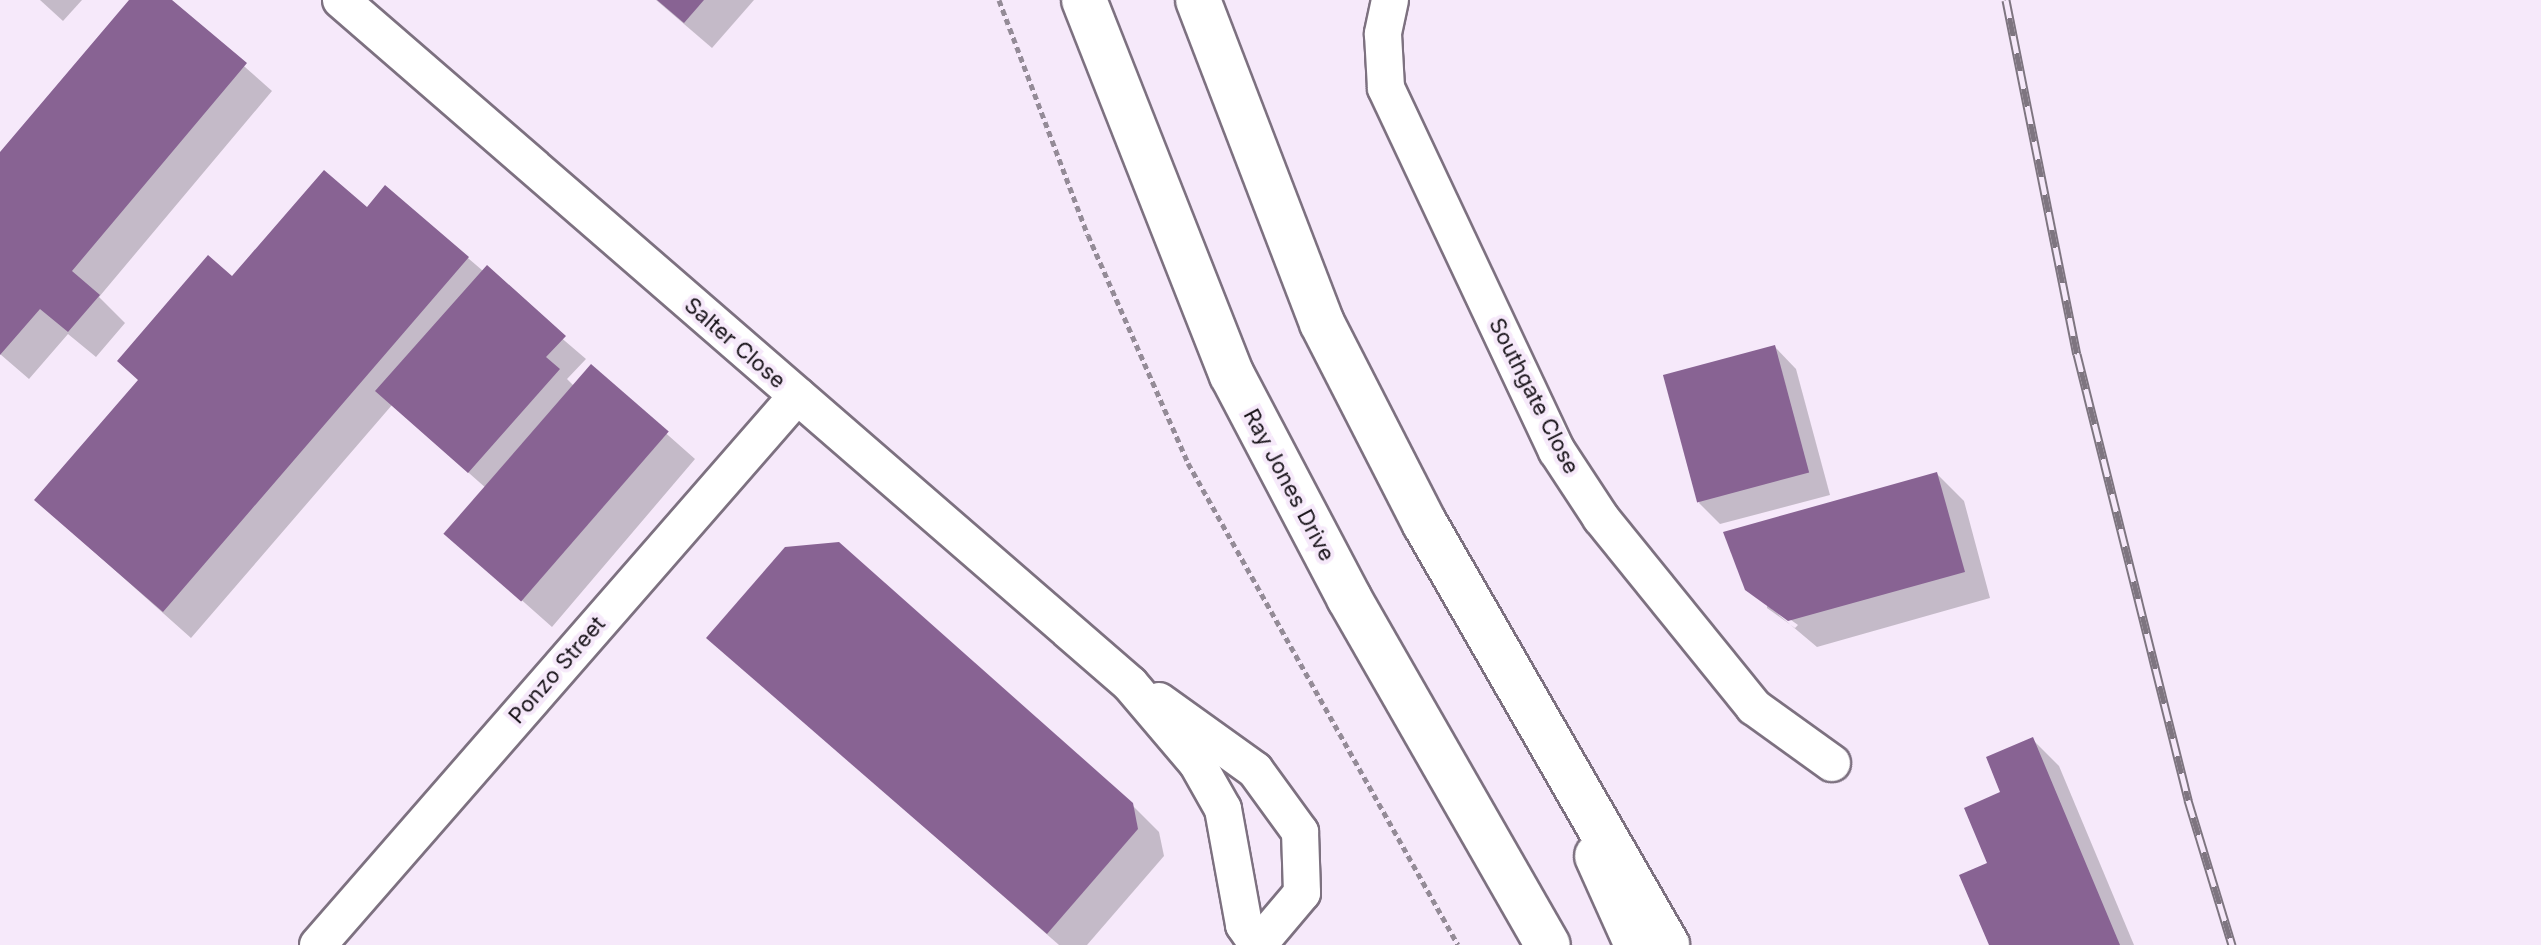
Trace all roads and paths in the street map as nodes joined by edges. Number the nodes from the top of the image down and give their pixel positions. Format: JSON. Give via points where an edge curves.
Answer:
{"nodes":[{"id":1,"x":341,"y":0,"type":"edge"},
{"id":2,"x":999,"y":0,"type":"edge"},
{"id":3,"x":1084,"y":0,"type":"edge"},
{"id":4,"x":1198,"y":0,"type":"edge"},
{"id":5,"x":1390,"y":0,"type":"edge"},
{"id":6,"x":797,"y":396,"type":"junction"},
{"id":7,"x":1130,"y":684,"type":"junction"},
{"id":8,"x":1543,"y":724,"type":"junction"},
{"id":9,"x":1832,"y":763,"type":"dead end"},
{"id":10,"x":318,"y":945,"type":"edge"},
{"id":11,"x":1258,"y":945,"type":"edge"},
{"id":12,"x":1458,"y":945,"type":"edge"},
{"id":13,"x":1548,"y":945,"type":"edge"},
{"id":14,"x":1637,"y":945,"type":"edge"},
{"id":15,"x":1667,"y":945,"type":"edge"}],
"edges":[{"from":1,"to":6,"type":"street","name":"Salter Close"},
{"from":2,"to":12,"type":"path","via":[[1088,235],[1188,463]]},
{"from":3,"to":13,"type":"main road","name":"Ray Jones Drive","via":[[1148,178],[1232,375],[1349,598]]},
{"from":4,"to":8,"type":"main road","via":[[1322,323],[1425,524]]},
{"from":5,"to":9,"type":"street","name":"Southgate Close","via":[[1383,34],[1386,88],[1557,451],[1601,518],[1754,707]]},
{"from":6,"to":7,"type":"street","name":"Salter Close"},
{"from":6,"to":10,"type":"street","name":"Ponzo Street"},
{"from":7,"to":11,"type":"street","name":"Salter Close","via":[[1197,763],[1223,809],[1244,925]]},
{"from":7,"to":11,"type":"street","name":"Salter Close","via":[[1231,750],[1294,818],[1306,855],[1302,893]]},
{"from":8,"to":14,"type":"main road"},
{"from":8,"to":15,"type":"main road"}]}
